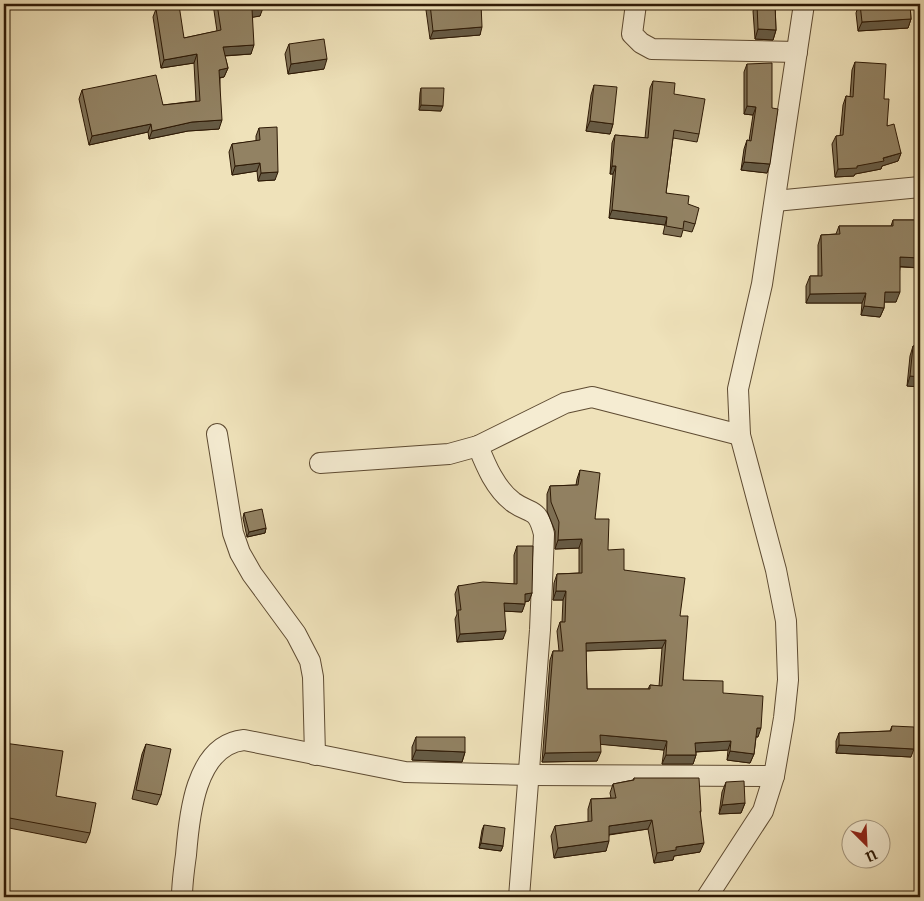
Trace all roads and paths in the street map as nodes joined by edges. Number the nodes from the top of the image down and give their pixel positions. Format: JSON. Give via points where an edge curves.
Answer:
{"nodes":[{"id":1,"x":636,"y":4,"type":"edge"},
{"id":2,"x":804,"y":4,"type":"edge"},
{"id":3,"x":797,"y":52,"type":"junction"},
{"id":4,"x":920,"y":187,"type":"edge"},
{"id":5,"x":775,"y":201,"type":"junction"},
{"id":6,"x":217,"y":434,"type":"dead end"},
{"id":7,"x":740,"y":435,"type":"junction"},
{"id":8,"x":478,"y":446,"type":"junction"},
{"id":9,"x":320,"y":462,"type":"dead end"},
{"id":10,"x":315,"y":755,"type":"junction"},
{"id":11,"x":529,"y":775,"type":"junction"},
{"id":12,"x":774,"y":776,"type":"junction"},
{"id":13,"x":182,"y":897,"type":"edge"},
{"id":14,"x":519,"y":897,"type":"edge"},
{"id":15,"x":707,"y":897,"type":"edge"}],
"edges":[{"from":1,"to":3,"type":"street","via":[[632,34],[652,49]]},
{"from":2,"to":3,"type":"street"},
{"from":3,"to":5,"type":"street"},
{"from":4,"to":5,"type":"street"},
{"from":5,"to":7,"type":"street","via":[[762,284],[738,389]]},
{"from":6,"to":10,"type":"street","via":[[232,533],[240,553],[296,634],[310,661]]},
{"from":7,"to":8,"type":"street","via":[[592,397],[565,403]]},
{"from":7,"to":12,"type":"street","via":[[776,570],[786,621],[788,680]]},
{"from":8,"to":9,"type":"street","via":[[449,454]]},
{"from":8,"to":11,"type":"street","via":[[490,476],[513,502],[533,512],[540,520],[544,534]]},
{"from":10,"to":11,"type":"street","via":[[406,772]]},
{"from":10,"to":13,"type":"street","via":[[244,740],[235,741],[218,751],[206,766],[190,812]]},
{"from":11,"to":12,"type":"street"},
{"from":11,"to":14,"type":"street"},
{"from":12,"to":15,"type":"street","via":[[763,811]]}]}
